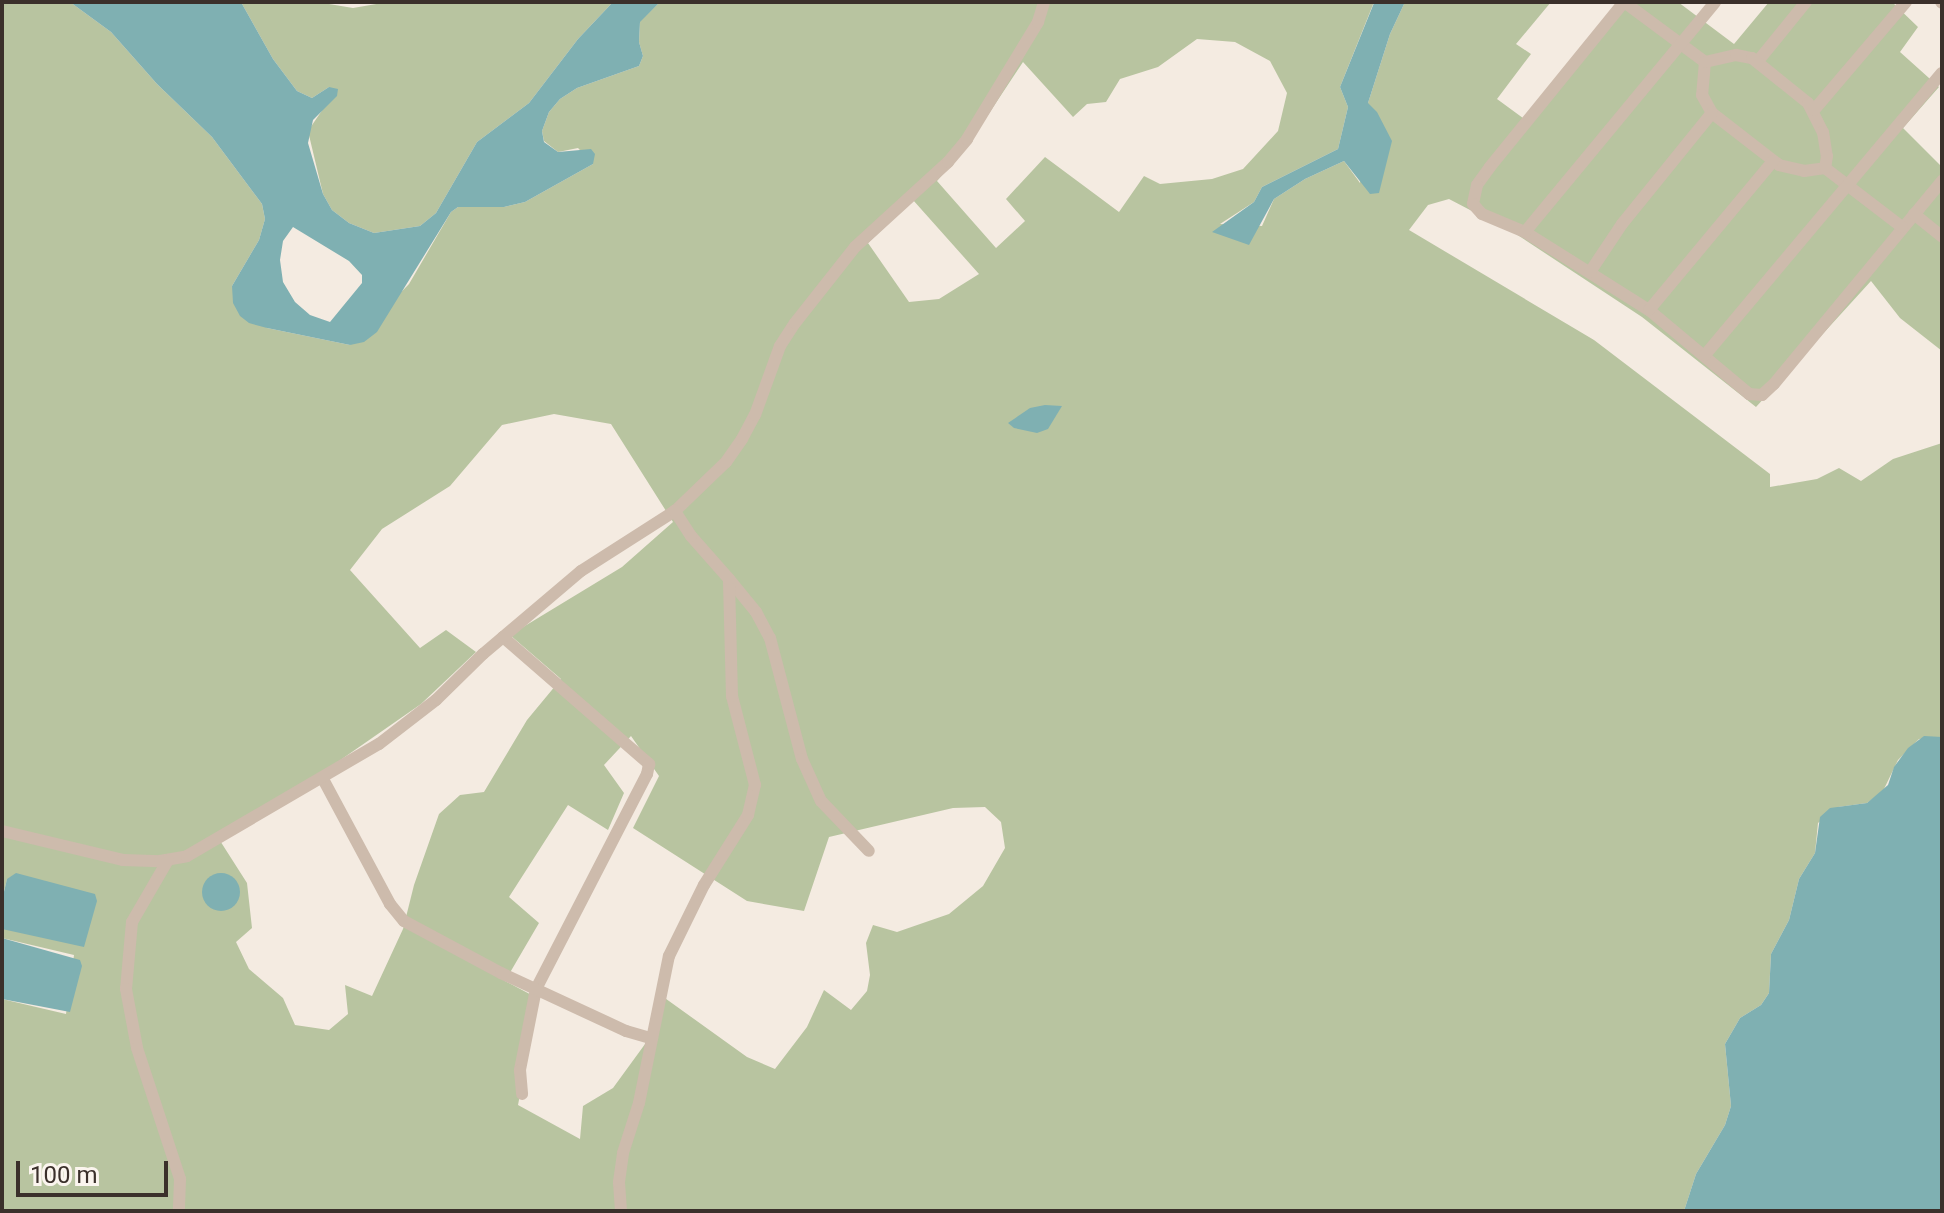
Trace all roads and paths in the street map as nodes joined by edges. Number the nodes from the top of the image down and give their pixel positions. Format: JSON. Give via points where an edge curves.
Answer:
{"nodes":[{"id":1,"x":1044,"y":2,"type":"edge"},
{"id":2,"x":1624,"y":2,"type":"edge"},
{"id":3,"x":1715,"y":2,"type":"edge"},
{"id":4,"x":1806,"y":2,"type":"edge"},
{"id":5,"x":1906,"y":2,"type":"edge"},
{"id":6,"x":1681,"y":44,"type":"junction"},
{"id":7,"x":1758,"y":61,"type":"junction"},
{"id":8,"x":1705,"y":62,"type":"junction"},
{"id":9,"x":1942,"y":73,"type":"edge"},
{"id":10,"x":1814,"y":110,"type":"junction"},
{"id":11,"x":1712,"y":113,"type":"junction"},
{"id":12,"x":1773,"y":161,"type":"junction"},
{"id":13,"x":1825,"y":168,"type":"junction"},
{"id":14,"x":1942,"y":181,"type":"edge"},
{"id":15,"x":1848,"y":186,"type":"junction"},
{"id":16,"x":1914,"y":214,"type":"junction"},
{"id":17,"x":1902,"y":227,"type":"junction"},
{"id":18,"x":1525,"y":232,"type":"junction"},
{"id":19,"x":1942,"y":237,"type":"edge"},
{"id":20,"x":1590,"y":272,"type":"junction"},
{"id":21,"x":1649,"y":310,"type":"junction"},
{"id":22,"x":1705,"y":355,"type":"junction"},
{"id":23,"x":675,"y":511,"type":"junction"},
{"id":24,"x":729,"y":579,"type":"junction"},
{"id":25,"x":503,"y":637,"type":"junction"},
{"id":26,"x":323,"y":779,"type":"junction"},
{"id":27,"x":2,"y":831,"type":"edge"},
{"id":28,"x":869,"y":851,"type":"dead end"},
{"id":29,"x":168,"y":860,"type":"junction"},
{"id":30,"x":536,"y":989,"type":"junction"},
{"id":31,"x":651,"y":1038,"type":"junction"},
{"id":32,"x":522,"y":1094,"type":"dead end"},
{"id":33,"x":179,"y":1211,"type":"edge"},
{"id":34,"x":621,"y":1211,"type":"edge"}],
"edges":[{"from":1,"to":23,"type":"street","via":[[1038,22],[967,139],[855,247],[795,323],[780,346],[742,439]]},
{"from":2,"to":6,"type":"street"},
{"from":2,"to":18,"type":"street","via":[[1477,185],[1477,210]]},
{"from":3,"to":6,"type":"street"},
{"from":4,"to":7,"type":"street"},
{"from":5,"to":10,"type":"street"},
{"from":6,"to":8,"type":"street"},
{"from":6,"to":18,"type":"street"},
{"from":7,"to":8,"type":"street","via":[[1736,55]]},
{"from":7,"to":10,"type":"street"},
{"from":8,"to":11,"type":"street","via":[[1702,95]]},
{"from":9,"to":15,"type":"street"},
{"from":10,"to":13,"type":"street","via":[[1827,149]]},
{"from":11,"to":12,"type":"street"},
{"from":11,"to":20,"type":"street"},
{"from":12,"to":13,"type":"street","via":[[1795,170]]},
{"from":12,"to":21,"type":"street"},
{"from":13,"to":15,"type":"street"},
{"from":14,"to":16,"type":"street"},
{"from":15,"to":17,"type":"street"},
{"from":15,"to":22,"type":"street"},
{"from":16,"to":17,"type":"street"},
{"from":16,"to":19,"type":"street"},
{"from":17,"to":22,"type":"street","via":[[1762,395],[1737,386]]},
{"from":18,"to":20,"type":"street"},
{"from":20,"to":21,"type":"street"},
{"from":21,"to":22,"type":"street"},
{"from":23,"to":24,"type":"street"},
{"from":23,"to":25,"type":"street","via":[[581,571]]},
{"from":24,"to":28,"type":"street","via":[[770,638],[802,759],[821,801]]},
{"from":24,"to":31,"type":"street","via":[[732,696],[755,793],[748,815],[673,945]]},
{"from":25,"to":26,"type":"street","via":[[412,720]]},
{"from":25,"to":30,"type":"street","via":[[649,764]]},
{"from":26,"to":29,"type":"street","via":[[187,856]]},
{"from":26,"to":30,"type":"street","via":[[399,917]]},
{"from":27,"to":29,"type":"street","via":[[123,860]]},
{"from":29,"to":33,"type":"street","via":[[130,928],[126,989],[137,1048],[180,1179]]},
{"from":30,"to":31,"type":"street"},
{"from":30,"to":32,"type":"street","via":[[520,1070]]},
{"from":31,"to":34,"type":"street","via":[[620,1169]]}]}
